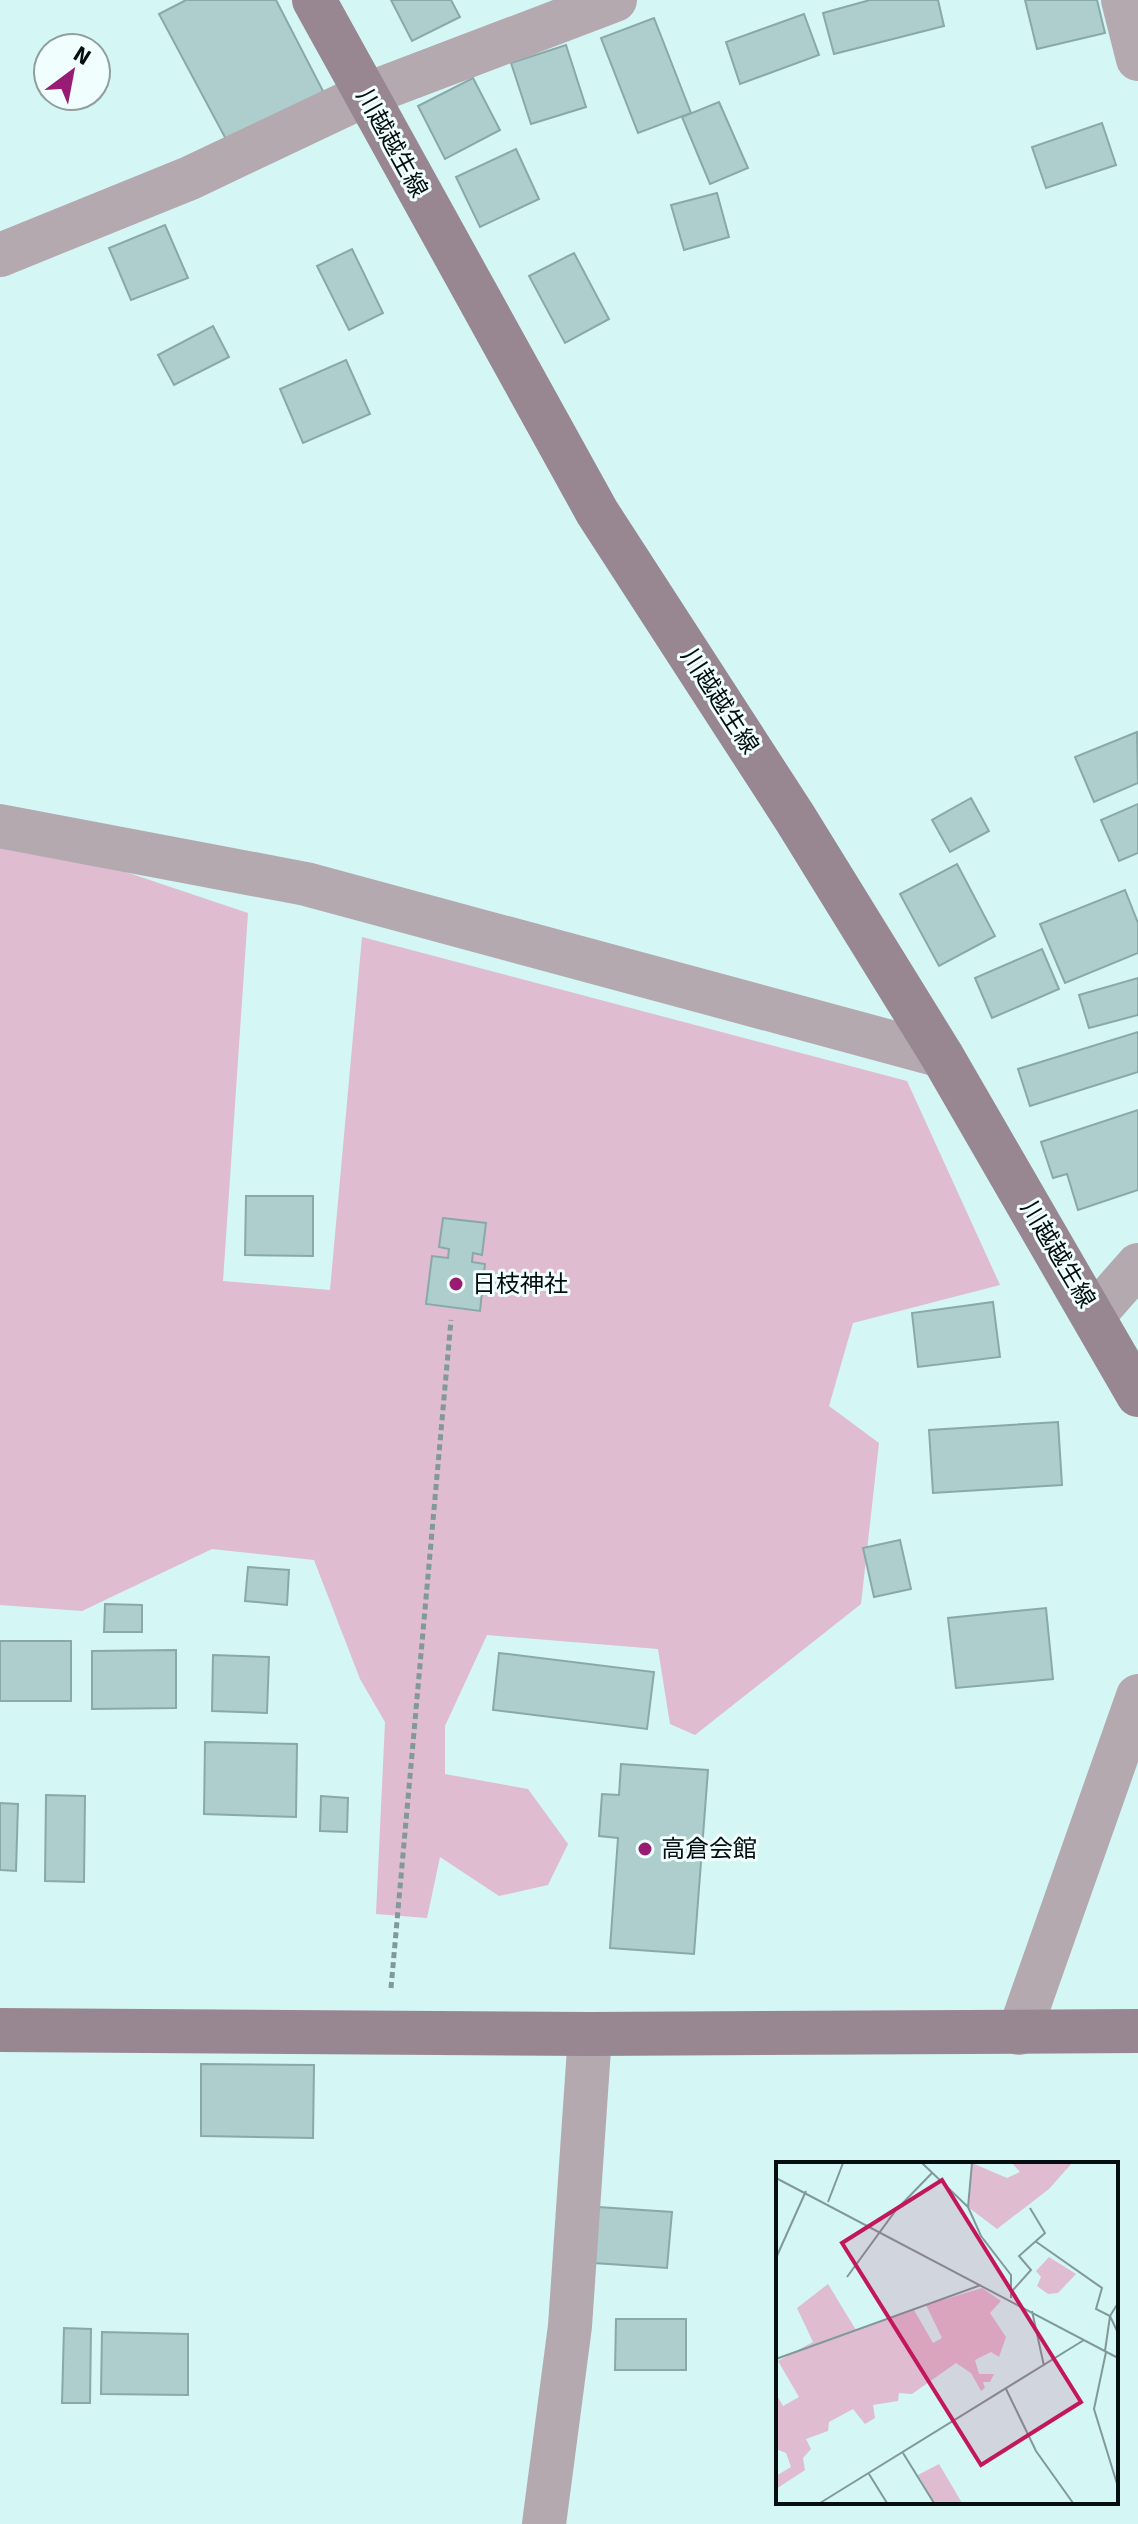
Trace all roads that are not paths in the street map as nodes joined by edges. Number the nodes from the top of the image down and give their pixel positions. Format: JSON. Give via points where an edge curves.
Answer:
{"nodes":[{"id":1,"x":314,"y":0,"type":"edge"},
{"id":2,"x":615,"y":0,"type":"edge"},
{"id":3,"x":1123,"y":0,"type":"edge"},
{"id":4,"x":1138,"y":59,"type":"edge"},
{"id":5,"x":365,"y":95,"type":"junction"},
{"id":6,"x":0,"y":255,"type":"edge"},
{"id":7,"x":0,"y":826,"type":"edge"},
{"id":8,"x":942,"y":1056,"type":"junction"},
{"id":9,"x":1138,"y":1266,"type":"edge"},
{"id":10,"x":1094,"y":1315,"type":"junction"},
{"id":11,"x":1138,"y":1395,"type":"edge"},
{"id":12,"x":1138,"y":1696,"type":"edge"},
{"id":13,"x":0,"y":2030,"type":"edge"},
{"id":14,"x":1138,"y":2031,"type":"edge"},
{"id":15,"x":1019,"y":2033,"type":"junction"},
{"id":16,"x":590,"y":2034,"type":"junction"},
{"id":17,"x":544,"y":2524,"type":"edge"}],
"edges":[{"from":1,"to":5,"type":"main road","name":"川越越生線"},
{"from":2,"to":5,"type":"street"},
{"from":3,"to":4,"type":"street"},
{"from":5,"to":6,"type":"street","via":[[205,172]]},
{"from":5,"to":8,"type":"main road","name":"川越越生線","via":[[597,512]]},
{"from":7,"to":8,"type":"street","via":[[306,884]]},
{"from":8,"to":10,"type":"main road","name":"川越越生線"},
{"from":9,"to":10,"type":"street"},
{"from":10,"to":11,"type":"main road","name":"川越越生線"},
{"from":12,"to":15,"type":"street"},
{"from":13,"to":16,"type":"main road"},
{"from":14,"to":15,"type":"main road"},
{"from":15,"to":16,"type":"main road"},
{"from":16,"to":17,"type":"street","via":[[570,2326]]}]}
